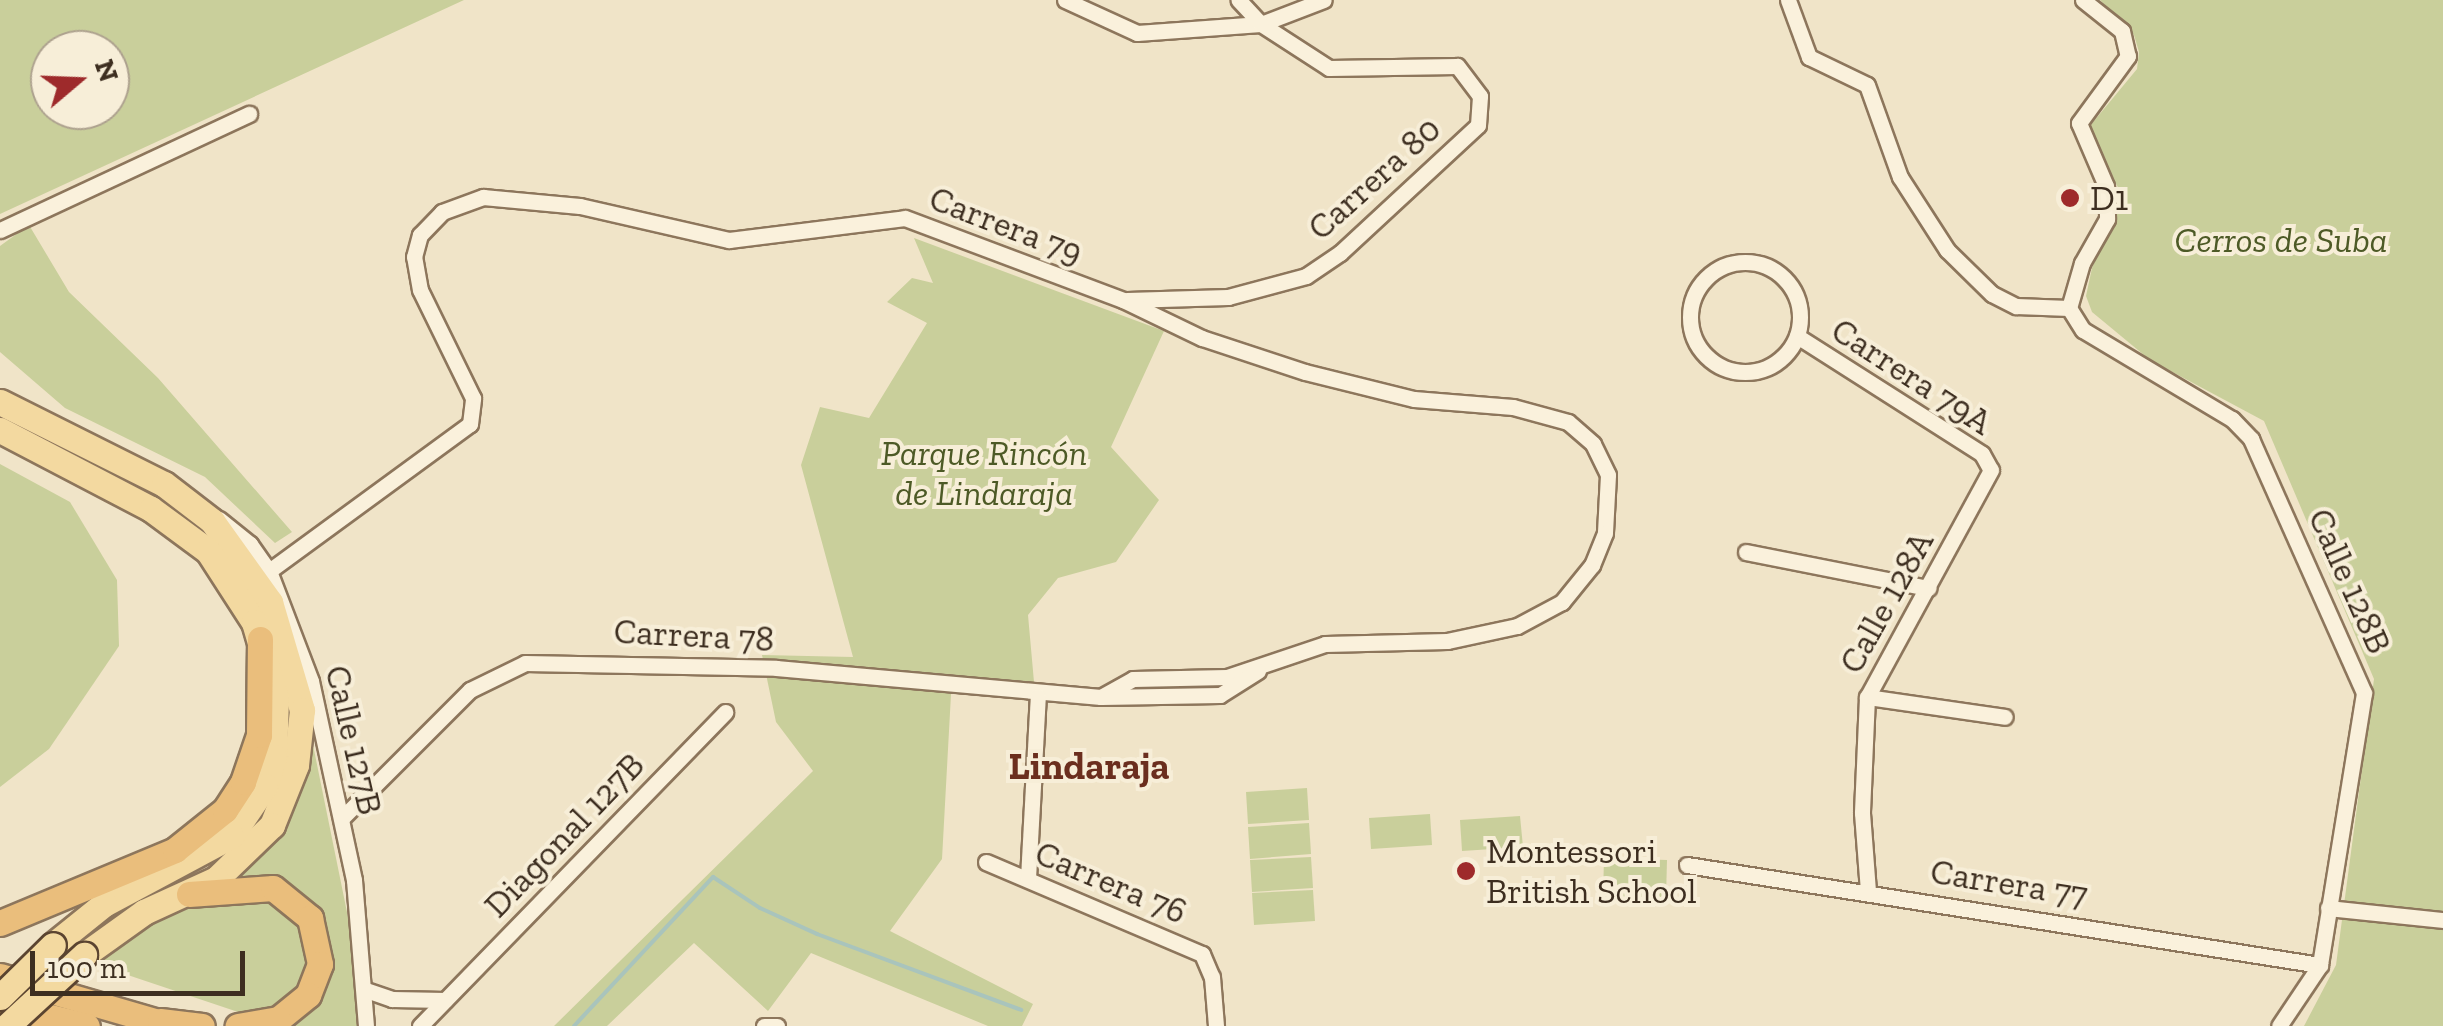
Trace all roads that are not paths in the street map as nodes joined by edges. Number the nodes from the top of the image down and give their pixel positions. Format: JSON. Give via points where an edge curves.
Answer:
{"nodes":[{"id":1,"x":1064,"y":0,"type":"edge"},
{"id":2,"x":1239,"y":0,"type":"edge"},
{"id":3,"x":1324,"y":0,"type":"edge"},
{"id":4,"x":1788,"y":0,"type":"edge"},
{"id":5,"x":2082,"y":0,"type":"edge"},
{"id":6,"x":1262,"y":24,"type":"junction"},
{"id":7,"x":249,"y":114,"type":"dead end"},
{"id":8,"x":0,"y":230,"type":"edge"},
{"id":9,"x":1123,"y":300,"type":"junction"},
{"id":10,"x":2069,"y":308,"type":"junction"},
{"id":11,"x":1797,"y":336,"type":"junction"},
{"id":12,"x":0,"y":402,"type":"edge"},
{"id":13,"x":1568,"y":422,"type":"joint"},
{"id":14,"x":0,"y":430,"type":"edge"},
{"id":15,"x":1991,"y":470,"type":"joint"},
{"id":16,"x":197,"y":508,"type":"junction"},
{"id":17,"x":1746,"y":552,"type":"dead end"},
{"id":18,"x":270,"y":571,"type":"junction"},
{"id":19,"x":1928,"y":588,"type":"junction"},
{"id":20,"x":260,"y":638,"type":"junction"},
{"id":21,"x":1038,"y":696,"type":"junction"},
{"id":22,"x":1866,"y":697,"type":"junction"},
{"id":23,"x":725,"y":712,"type":"dead end"},
{"id":24,"x":2006,"y":716,"type":"dead end"},
{"id":25,"x":342,"y":818,"type":"junction"},
{"id":26,"x":986,"y":862,"type":"dead end"},
{"id":27,"x":1687,"y":865,"type":"dead end"},
{"id":28,"x":1028,"y":878,"type":"junction"},
{"id":29,"x":1868,"y":891,"type":"junction"},
{"id":30,"x":189,"y":894,"type":"junction"},
{"id":31,"x":2328,"y":908,"type":"junction"},
{"id":32,"x":2443,"y":920,"type":"edge"},
{"id":33,"x":0,"y":924,"type":"edge"},
{"id":34,"x":2320,"y":965,"type":"junction"},
{"id":35,"x":0,"y":976,"type":"edge"},
{"id":36,"x":366,"y":990,"type":"junction"},
{"id":37,"x":0,"y":995,"type":"edge"},
{"id":38,"x":445,"y":1000,"type":"junction"},
{"id":39,"x":0,"y":1005,"type":"edge"},
{"id":40,"x":76,"y":1022,"type":"edge"},
{"id":41,"x":166,"y":1024,"type":"edge"},
{"id":42,"x":7,"y":1026,"type":"edge"},
{"id":43,"x":202,"y":1026,"type":"edge"},
{"id":44,"x":238,"y":1026,"type":"edge"},
{"id":45,"x":366,"y":1026,"type":"edge"},
{"id":46,"x":420,"y":1026,"type":"edge"},
{"id":47,"x":765,"y":1026,"type":"edge"},
{"id":48,"x":777,"y":1026,"type":"edge"},
{"id":49,"x":1216,"y":1026,"type":"edge"},
{"id":50,"x":2280,"y":1026,"type":"edge"}],
"edges":[{"from":1,"to":6,"type":"street","via":[[1137,33]]},
{"from":2,"to":6,"type":"street","name":"Carrera 80"},
{"from":3,"to":6,"type":"street"},
{"from":4,"to":10,"type":"street","via":[[1810,57],[1867,86],[1900,177],[1947,250],[1992,294],[2016,306]]},
{"from":5,"to":10,"type":"street","via":[[2122,31],[2128,56],[2079,123],[2106,186],[2107,220],[2082,263]]},
{"from":6,"to":9,"type":"street","name":"Carrera 80","via":[[1330,68],[1457,66],[1480,96],[1478,125],[1306,276],[1228,297]]},
{"from":7,"to":8,"type":"street"},
{"from":9,"to":13,"type":"street","name":"Carrera 79","via":[[1171,326],[1305,372],[1414,399],[1513,408]]},
{"from":9,"to":18,"type":"street","name":"Carrera 79","via":[[904,218],[729,240],[580,206],[483,196],[442,212],[420,235],[414,272],[474,398],[470,424]]},
{"from":10,"to":31,"type":"street","name":"Calle 128B","via":[[2083,330],[2221,412],[2251,439],[2354,662],[2364,704]]},
{"from":11,"to":11,"type":"street","via":[[1798,303],[1768,267],[1722,267],[1696,291],[1690,308],[1696,343],[1722,368],[1740,372],[1775,364]]},
{"from":11,"to":15,"type":"street","name":"Carrera 79A","via":[[1982,454]]},
{"from":12,"to":16,"type":"main road","via":[[164,484]]},
{"from":13,"to":21,"type":"street","name":"Carrera 78","via":[[1593,444],[1608,475],[1609,504],[1592,564],[1562,602],[1482,636],[1325,644],[1228,685]]},
{"from":14,"to":20,"type":"main road","via":[[184,529],[224,568]]},
{"from":15,"to":19,"type":"street","name":"Calle 128A"},
{"from":16,"to":18,"type":"street","name":"Calle 127B","via":[[240,534]]},
{"from":16,"to":30,"type":"main road","via":[[227,538],[270,602],[298,686],[302,736],[272,825],[232,868]]},
{"from":17,"to":19,"type":"street"},
{"from":18,"to":25,"type":"street","name":"Calle 127B","via":[[311,681]]},
{"from":19,"to":22,"type":"street","name":"Calle 128A"},
{"from":20,"to":33,"type":"highway","via":[[259,736],[225,810],[175,850]]},
{"from":20,"to":37,"type":"main road","bridge":true,"via":[[279,727],[250,812],[210,850],[104,904]]},
{"from":21,"to":25,"type":"street","name":"Carrera 78","via":[[795,670],[525,663],[470,690]]},
{"from":21,"to":28,"type":"street"},
{"from":22,"to":24,"type":"street"},
{"from":22,"to":29,"type":"street","name":"Calle 128A","via":[[1862,813]]},
{"from":23,"to":38,"type":"street","name":"Diagonal 127B"},
{"from":25,"to":36,"type":"street","name":"Calle 127B"},
{"from":26,"to":28,"type":"street","name":"Carrera 76"},
{"from":27,"to":29,"type":"street","name":"Carrera 77"},
{"from":28,"to":49,"type":"street","name":"Carrera 76","via":[[1202,954]]},
{"from":29,"to":34,"type":"street","name":"Carrera 77"},
{"from":30,"to":42,"type":"main road","bridge":true,"via":[[133,918]]},
{"from":30,"to":44,"type":"highway","via":[[273,888],[296,902],[315,932],[320,964],[308,995],[278,1019]]},
{"from":31,"to":32,"type":"street"},
{"from":31,"to":34,"type":"street","name":"Calle 128B"},
{"from":34,"to":50,"type":"street","name":"Calle 128B"},
{"from":35,"to":41,"type":"highway"},
{"from":36,"to":38,"type":"street","via":[[392,999]]},
{"from":36,"to":45,"type":"street","name":"Calle 127B"},
{"from":37,"to":40,"type":"highway"},
{"from":38,"to":46,"type":"street","name":"Diagonal 127B"},
{"from":39,"to":40,"type":"highway"},
{"from":41,"to":43,"type":"highway"},
{"from":47,"to":48,"type":"street"}]}
